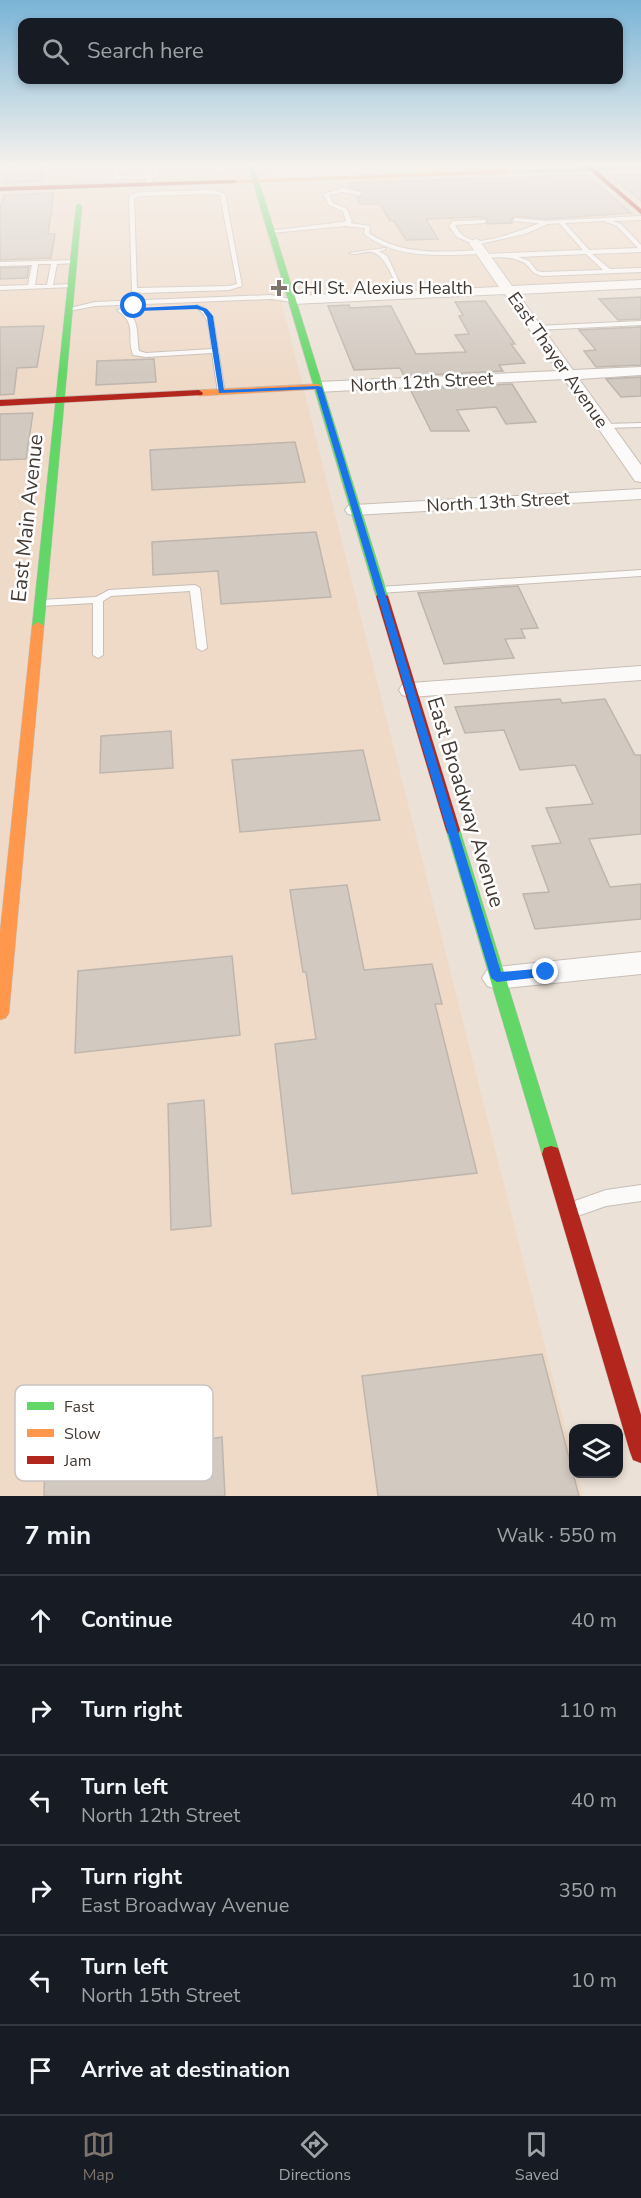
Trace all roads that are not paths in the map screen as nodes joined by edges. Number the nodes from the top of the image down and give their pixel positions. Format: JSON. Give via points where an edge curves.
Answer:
{"nodes":[{"id":1,"x":76,"y":235,"type":"edge"},
{"id":2,"x":132,"y":235,"type":"edge"},
{"id":3,"x":231,"y":235,"type":"edge"},
{"id":4,"x":272,"y":235,"type":"edge"},
{"id":5,"x":368,"y":235,"type":"edge"},
{"id":6,"x":458,"y":235,"type":"edge"},
{"id":7,"x":516,"y":235,"type":"edge"},
{"id":8,"x":572,"y":235,"type":"edge"},
{"id":9,"x":628,"y":235,"type":"edge"},
{"id":10,"x":392,"y":246,"type":"junction"},
{"id":11,"x":641,"y":249,"type":"edge"},
{"id":12,"x":480,"y":250,"type":"junction"},
{"id":13,"x":375,"y":252,"type":"junction"},
{"id":14,"x":588,"y":252,"type":"junction"},
{"id":15,"x":352,"y":253,"type":"dead end"},
{"id":16,"x":507,"y":255,"type":"junction"},
{"id":17,"x":74,"y":261,"type":"junction"},
{"id":18,"x":0,"y":264,"type":"edge"},
{"id":19,"x":641,"y":270,"type":"edge"},
{"id":20,"x":52,"y":271,"type":"junction"},
{"id":21,"x":608,"y":271,"type":"junction"},
{"id":22,"x":35,"y":272,"type":"junction"},
{"id":23,"x":641,"y":284,"type":"edge"},
{"id":24,"x":51,"y":286,"type":"junction"},
{"id":25,"x":71,"y":286,"type":"junction"},
{"id":26,"x":31,"y":287,"type":"junction"},
{"id":27,"x":0,"y":288,"type":"edge"},
{"id":28,"x":508,"y":290,"type":"junction"},
{"id":29,"x":136,"y":291,"type":"junction"},
{"id":30,"x":404,"y":295,"type":"junction"},
{"id":31,"x":252,"y":298,"type":"junction"},
{"id":32,"x":292,"y":300,"type":"junction"},
{"id":33,"x":179,"y":301,"type":"junction"},
{"id":34,"x":206,"y":304,"type":"junction"},
{"id":35,"x":120,"y":307,"type":"junction"},
{"id":36,"x":69,"y":309,"type":"junction"},
{"id":37,"x":135,"y":310,"type":"junction"},
{"id":38,"x":641,"y":323,"type":"edge"},
{"id":39,"x":536,"y":328,"type":"junction"},
{"id":40,"x":215,"y":351,"type":"junction"},
{"id":41,"x":641,"y":371,"type":"edge"},
{"id":42,"x":568,"y":375,"type":"junction"},
{"id":43,"x":318,"y":387,"type":"junction"},
{"id":44,"x":222,"y":392,"type":"junction"},
{"id":45,"x":60,"y":400,"type":"junction"},
{"id":46,"x":0,"y":403,"type":"edge"},
{"id":47,"x":641,"y":424,"type":"edge"},
{"id":48,"x":605,"y":426,"type":"junction"},
{"id":49,"x":641,"y":477,"type":"edge"},
{"id":50,"x":641,"y":494,"type":"edge"},
{"id":51,"x":354,"y":510,"type":"junction"},
{"id":52,"x":641,"y":573,"type":"edge"},
{"id":53,"x":379,"y":590,"type":"junction"},
{"id":54,"x":98,"y":600,"type":"junction"},
{"id":55,"x":40,"y":603,"type":"junction"},
{"id":56,"x":202,"y":648,"type":"dead end"},
{"id":57,"x":98,"y":655,"type":"dead end"},
{"id":58,"x":641,"y":673,"type":"edge"},
{"id":59,"x":410,"y":690,"type":"junction"},
{"id":60,"x":6,"y":888,"type":"edge"},
{"id":61,"x":641,"y":963,"type":"edge"},
{"id":62,"x":497,"y":978,"type":"junction"},
{"id":63,"x":0,"y":1012,"type":"edge"},
{"id":64,"x":641,"y":1193,"type":"edge"},
{"id":65,"x":568,"y":1211,"type":"junction"},
{"id":66,"x":641,"y":1452,"type":"edge"}],
"edges":[{"from":1,"to":17,"type":"main road","name":"East Main Avenue"},
{"from":2,"to":29,"type":"lane"},
{"from":3,"to":34,"type":"lane","via":[[241,284]]},
{"from":4,"to":32,"type":"main road","name":"East Broadway Avenue"},
{"from":5,"to":10,"type":"lane"},
{"from":6,"to":12,"type":"lane"},
{"from":7,"to":12,"type":"lane"},
{"from":8,"to":14,"type":"lane"},
{"from":9,"to":11,"type":"lane"},
{"from":10,"to":12,"type":"lane","via":[[418,253]]},
{"from":10,"to":13,"type":"lane"},
{"from":11,"to":14,"type":"lane"},
{"from":12,"to":16,"type":"lane"},
{"from":12,"to":28,"type":"street","name":"East Thayer Avenue"},
{"from":13,"to":15,"type":"lane"},
{"from":13,"to":30,"type":"lane","via":[[384,256]]},
{"from":14,"to":16,"type":"lane"},
{"from":14,"to":21,"type":"lane"},
{"from":16,"to":21,"type":"lane","via":[[527,262],[539,273]]},
{"from":17,"to":20,"type":"lane"},
{"from":17,"to":25,"type":"main road","name":"East Main Avenue"},
{"from":18,"to":22,"type":"lane"},
{"from":19,"to":21,"type":"lane"},
{"from":20,"to":22,"type":"lane"},
{"from":20,"to":24,"type":"lane"},
{"from":22,"to":26,"type":"lane"},
{"from":23,"to":28,"type":"street"},
{"from":24,"to":25,"type":"lane"},
{"from":24,"to":26,"type":"lane"},
{"from":25,"to":36,"type":"main road","name":"East Main Avenue"},
{"from":26,"to":27,"type":"lane"},
{"from":28,"to":30,"type":"street"},
{"from":28,"to":39,"type":"street","name":"East Thayer Avenue"},
{"from":29,"to":33,"type":"lane","via":[[139,300]]},
{"from":29,"to":34,"type":"lane"},
{"from":29,"to":37,"type":"lane","via":[[130,293]]},
{"from":30,"to":32,"type":"street"},
{"from":31,"to":32,"type":"lane"},
{"from":31,"to":34,"type":"lane"},
{"from":31,"to":34,"type":"lane","via":[[214,296]]},
{"from":32,"to":34,"type":"lane"},
{"from":32,"to":43,"type":"main road","name":"East Broadway Avenue"},
{"from":33,"to":34,"type":"lane"},
{"from":33,"to":37,"type":"lane"},
{"from":34,"to":37,"type":"lane"},
{"from":34,"to":40,"type":"lane"},
{"from":35,"to":36,"type":"lane","via":[[84,312]]},
{"from":35,"to":37,"type":"lane"},
{"from":35,"to":37,"type":"lane"},
{"from":36,"to":45,"type":"main road","name":"East Main Avenue"},
{"from":37,"to":40,"type":"lane","via":[[135,352]]},
{"from":38,"to":39,"type":"lane"},
{"from":39,"to":42,"type":"street","name":"East Thayer Avenue"},
{"from":40,"to":44,"type":"lane"},
{"from":41,"to":42,"type":"street","name":"North 12th Street"},
{"from":42,"to":43,"type":"street","name":"North 12th Street"},
{"from":42,"to":48,"type":"street","name":"East Thayer Avenue"},
{"from":43,"to":44,"type":"main road","name":"North 12th Street"},
{"from":43,"to":51,"type":"main road","name":"East Broadway Avenue"},
{"from":44,"to":45,"type":"main road","name":"North 12th Street"},
{"from":45,"to":46,"type":"main road","name":"North 12th Street"},
{"from":45,"to":55,"type":"main road","name":"East Main Avenue"},
{"from":47,"to":48,"type":"lane"},
{"from":48,"to":49,"type":"street","name":"East Thayer Avenue"},
{"from":50,"to":51,"type":"street","name":"North 13th Street"},
{"from":51,"to":53,"type":"main road","name":"East Broadway Avenue"},
{"from":52,"to":53,"type":"lane"},
{"from":53,"to":59,"type":"main road","name":"East Broadway Avenue"},
{"from":54,"to":55,"type":"lane"},
{"from":54,"to":56,"type":"lane","via":[[109,593],[195,588]]},
{"from":54,"to":57,"type":"lane"},
{"from":55,"to":60,"type":"main road","name":"East Main Avenue"},
{"from":58,"to":59,"type":"street"},
{"from":59,"to":62,"type":"main road","name":"East Broadway Avenue"},
{"from":60,"to":63,"type":"main road","name":"East Main Avenue"},
{"from":61,"to":62,"type":"street"},
{"from":62,"to":65,"type":"main road","name":"East Broadway Avenue"},
{"from":64,"to":65,"type":"lane","via":[[606,1198]]},
{"from":65,"to":66,"type":"main road","name":"East Broadway Avenue"}]}
